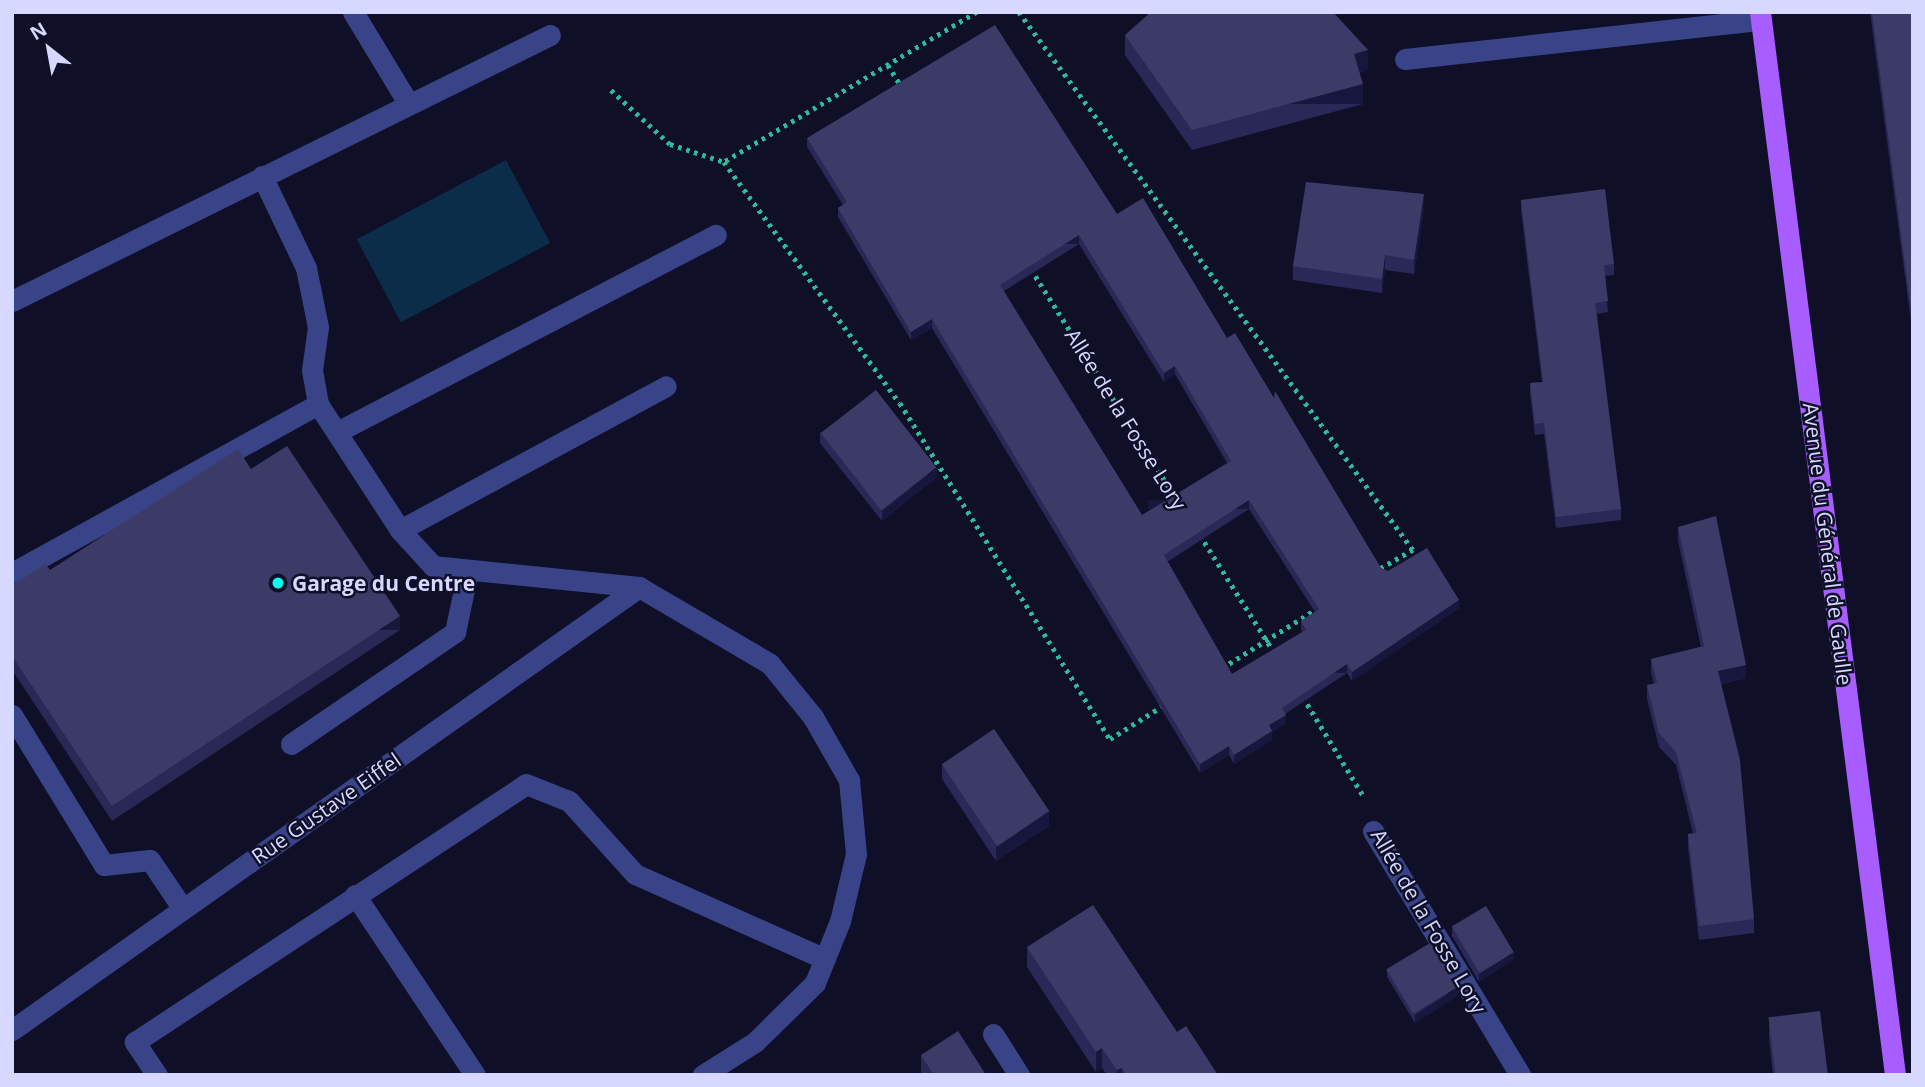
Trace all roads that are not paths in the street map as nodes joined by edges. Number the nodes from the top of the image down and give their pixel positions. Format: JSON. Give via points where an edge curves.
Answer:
{"nodes":[{"id":1,"x":353,"y":12,"type":"edge"},
{"id":2,"x":1760,"y":16,"type":"edge"},
{"id":3,"x":550,"y":35,"type":"dead end"},
{"id":4,"x":1405,"y":59,"type":"dead end"},
{"id":5,"x":407,"y":101,"type":"junction"},
{"id":6,"x":262,"y":176,"type":"junction"},
{"id":7,"x":716,"y":235,"type":"dead end"},
{"id":8,"x":12,"y":300,"type":"edge"},
{"id":9,"x":666,"y":386,"type":"dead end"},
{"id":10,"x":318,"y":404,"type":"junction"},
{"id":11,"x":337,"y":432,"type":"junction"},
{"id":12,"x":400,"y":530,"type":"junction"},
{"id":13,"x":468,"y":572,"type":"junction"},
{"id":14,"x":12,"y":573,"type":"edge"},
{"id":15,"x":639,"y":587,"type":"junction"},
{"id":16,"x":12,"y":715,"type":"edge"},
{"id":17,"x":291,"y":744,"type":"dead end"},
{"id":18,"x":1373,"y":831,"type":"road end"},
{"id":19,"x":355,"y":895,"type":"junction"},
{"id":20,"x":183,"y":909,"type":"junction"},
{"id":21,"x":825,"y":959,"type":"junction"},
{"id":22,"x":12,"y":1029,"type":"edge"},
{"id":23,"x":993,"y":1034,"type":"dead end"},
{"id":24,"x":157,"y":1075,"type":"edge"},
{"id":25,"x":475,"y":1075,"type":"edge"},
{"id":26,"x":703,"y":1075,"type":"edge"},
{"id":27,"x":1019,"y":1075,"type":"edge"},
{"id":28,"x":1520,"y":1075,"type":"edge"},
{"id":29,"x":1895,"y":1075,"type":"edge"}],
"edges":[{"from":1,"to":5,"type":"street"},
{"from":2,"to":4,"type":"street"},
{"from":2,"to":29,"type":"main road","name":"Avenue du Général de Gaulle"},
{"from":3,"to":5,"type":"street"},
{"from":5,"to":6,"type":"street"},
{"from":6,"to":8,"type":"street"},
{"from":6,"to":10,"type":"street","via":[[306,268],[318,327],[312,370]]},
{"from":7,"to":11,"type":"street"},
{"from":9,"to":12,"type":"street"},
{"from":10,"to":11,"type":"street"},
{"from":10,"to":14,"type":"street"},
{"from":11,"to":12,"type":"street"},
{"from":12,"to":13,"type":"street","via":[[433,566]]},
{"from":13,"to":15,"type":"street"},
{"from":13,"to":17,"type":"street","via":[[455,632]]},
{"from":15,"to":20,"type":"street","name":"Rue Gustave Eiffel"},
{"from":15,"to":21,"type":"street","via":[[770,664],[813,717],[849,780],[856,853]]},
{"from":16,"to":20,"type":"street","via":[[104,865],[150,860]]},
{"from":18,"to":28,"type":"street","name":"Allée de la Fosse Lory"},
{"from":19,"to":21,"type":"street","via":[[526,784],[569,801],[635,874]]},
{"from":19,"to":24,"type":"street","via":[[135,1042]]},
{"from":19,"to":25,"type":"street"},
{"from":20,"to":22,"type":"street","name":"Rue Gustave Eiffel"},
{"from":21,"to":26,"type":"street","via":[[815,983],[755,1042]]},
{"from":23,"to":27,"type":"street"}]}
